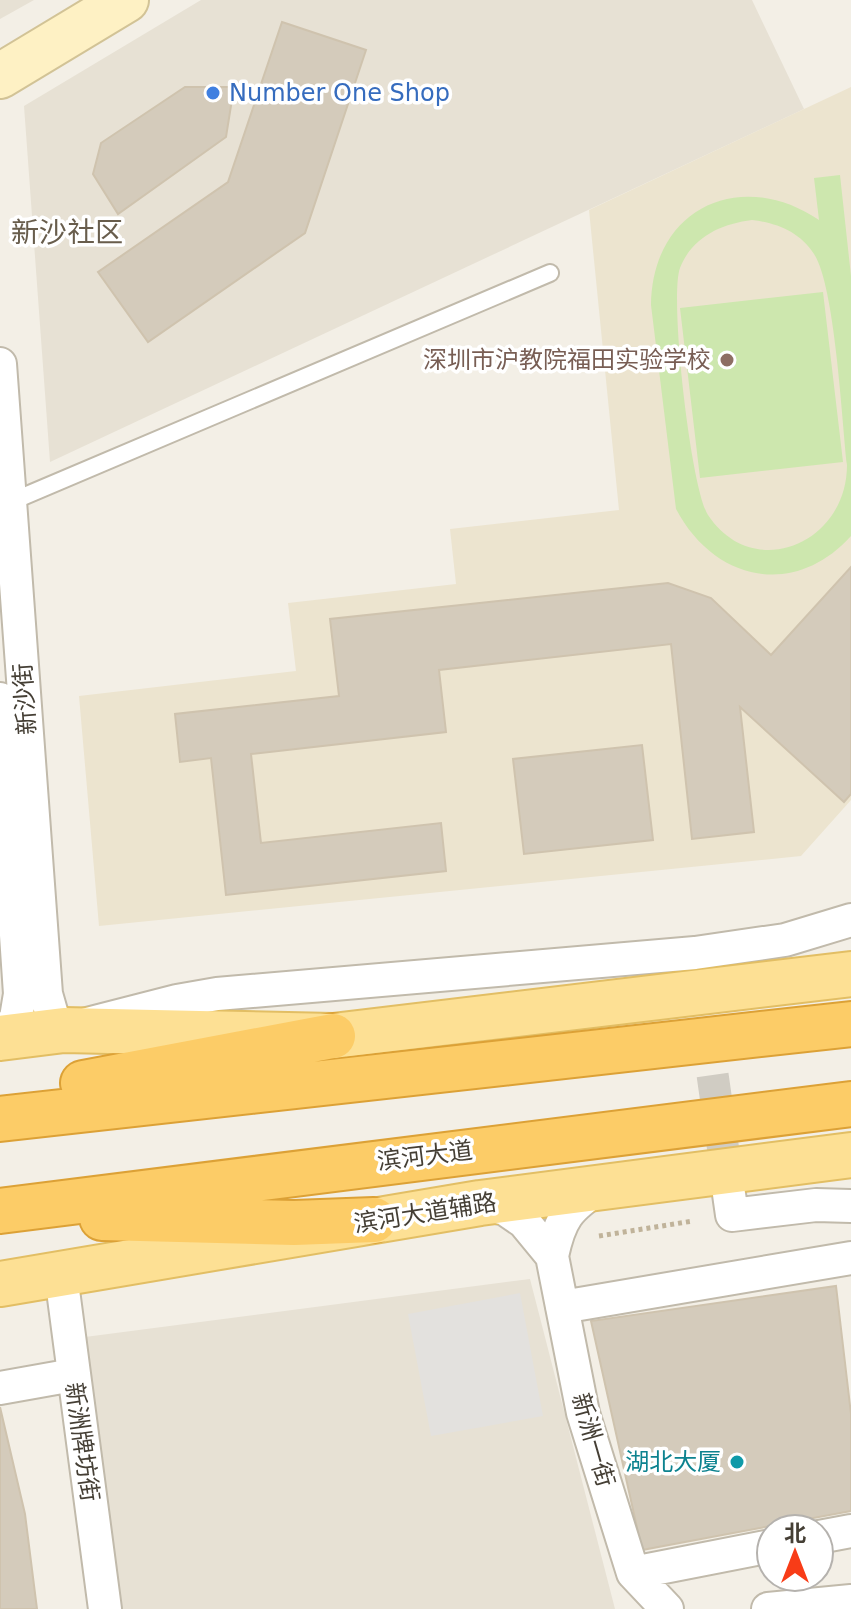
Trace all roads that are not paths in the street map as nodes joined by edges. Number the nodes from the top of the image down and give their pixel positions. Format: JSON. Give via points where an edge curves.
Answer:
{"nodes":[{"id":1,"x":72,"y":0,"type":"edge"},
{"id":2,"x":126,"y":0,"type":"edge"},
{"id":3,"x":0,"y":44,"type":"edge"},
{"id":4,"x":0,"y":76,"type":"edge"},
{"id":5,"x":550,"y":273,"type":"dead end"},
{"id":6,"x":0,"y":364,"type":"edge"},
{"id":7,"x":5,"y":504,"type":"edge"},
{"id":8,"x":0,"y":699,"type":"edge"},
{"id":9,"x":851,"y":920,"type":"edge"},
{"id":10,"x":850,"y":974,"type":"edge"},
{"id":11,"x":851,"y":1024,"type":"edge"},
{"id":12,"x":64,"y":1030,"type":"junction"},
{"id":13,"x":333,"y":1036,"type":"junction"},
{"id":14,"x":1,"y":1038,"type":"edge"},
{"id":15,"x":0,"y":1098,"type":"edge"},
{"id":16,"x":851,"y":1104,"type":"edge"},
{"id":17,"x":0,"y":1119,"type":"edge"},
{"id":18,"x":844,"y":1157,"type":"edge"},
{"id":19,"x":600,"y":1187,"type":"junction"},
{"id":20,"x":729,"y":1194,"type":"tunnel mouth"},
{"id":21,"x":480,"y":1203,"type":"junction"},
{"id":22,"x":851,"y":1206,"type":"edge"},
{"id":23,"x":0,"y":1211,"type":"edge"},
{"id":24,"x":0,"y":1218,"type":"edge"},
{"id":25,"x":374,"y":1220,"type":"junction"},
{"id":26,"x":552,"y":1256,"type":"junction"},
{"id":27,"x":851,"y":1258,"type":"edge"},
{"id":28,"x":61,"y":1275,"type":"junction"},
{"id":29,"x":0,"y":1284,"type":"edge"},
{"id":30,"x":562,"y":1307,"type":"junction"},
{"id":31,"x":73,"y":1375,"type":"junction"},
{"id":32,"x":0,"y":1388,"type":"edge"},
{"id":33,"x":755,"y":1549,"type":"edge"},
{"id":34,"x":633,"y":1573,"type":"junction"},
{"id":35,"x":851,"y":1601,"type":"edge"},
{"id":36,"x":105,"y":1609,"type":"edge"},
{"id":37,"x":667,"y":1609,"type":"edge"},
{"id":38,"x":768,"y":1609,"type":"edge"}],
"edges":[{"from":1,"to":3,"type":"street"},
{"from":2,"to":4,"type":"street"},
{"from":5,"to":7,"type":"lane"},
{"from":6,"to":7,"type":"street","name":"新沙街"},
{"from":7,"to":12,"type":"street","name":"新沙街","via":[[46,994],[52,1015]]},
{"from":8,"to":14,"type":"street","name":"新沙街","via":[[20,994],[16,1018]]},
{"from":9,"to":12,"type":"street","via":[[697,966],[217,994]]},
{"from":10,"to":13,"type":"main road"},
{"from":11,"to":17,"type":"highway"},
{"from":12,"to":13,"type":"main road"},
{"from":12,"to":14,"type":"main road"},
{"from":13,"to":15,"type":"highway"},
{"from":16,"to":23,"type":"highway","name":"滨河大道"},
{"from":18,"to":19,"type":"main road","name":"滨河大道辅路"},
{"from":19,"to":21,"type":"main road","name":"滨河大道辅路"},
{"from":19,"to":26,"type":"street","via":[[566,1212]]},
{"from":20,"to":22,"type":"street","via":[[732,1215]]},
{"from":21,"to":25,"type":"main road","name":"滨河大道辅路"},
{"from":21,"to":26,"type":"street","via":[[505,1209],[524,1222]]},
{"from":24,"to":25,"type":"highway"},
{"from":25,"to":28,"type":"main road","name":"滨河大道辅路"},
{"from":26,"to":30,"type":"street","name":"新洲一街"},
{"from":27,"to":30,"type":"street"},
{"from":28,"to":29,"type":"main road","name":"滨河大道辅路"},
{"from":28,"to":31,"type":"street","name":"新洲牌坊街"},
{"from":30,"to":34,"type":"street","name":"新洲一街","via":[[583,1413]]},
{"from":31,"to":32,"type":"street"},
{"from":31,"to":36,"type":"street","name":"新洲牌坊街"},
{"from":33,"to":34,"type":"street"},
{"from":34,"to":37,"type":"street","name":"新洲一街"},
{"from":35,"to":38,"type":"street"}]}
